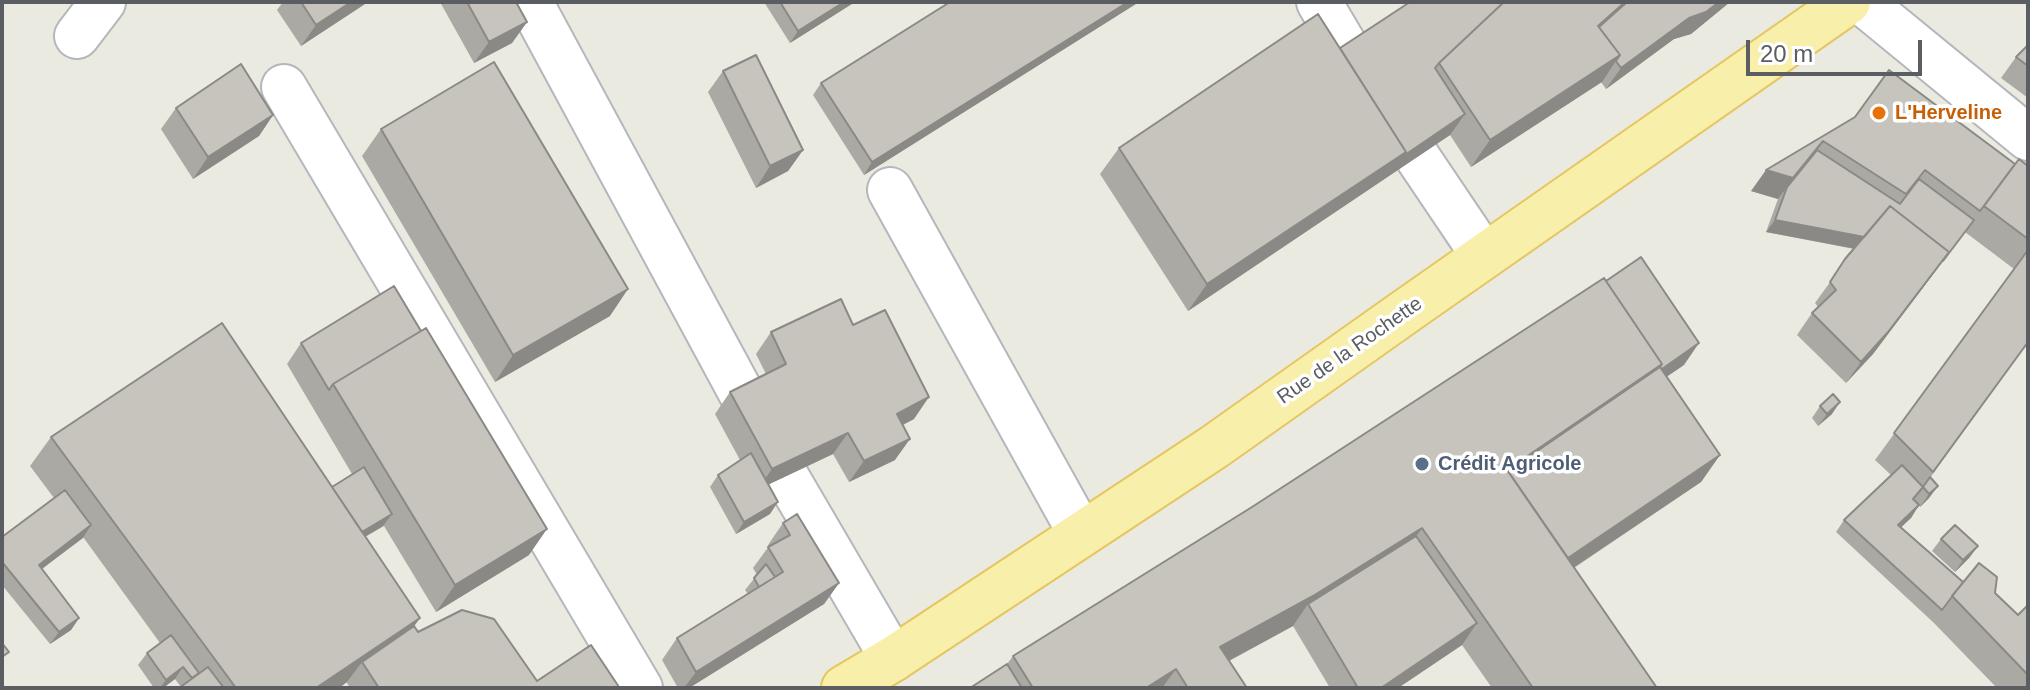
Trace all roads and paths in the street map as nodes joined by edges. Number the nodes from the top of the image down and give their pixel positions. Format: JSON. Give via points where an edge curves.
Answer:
{"nodes":[{"id":1,"x":103,"y":2,"type":"edge"},
{"id":2,"x":530,"y":2,"type":"edge"},
{"id":3,"x":1319,"y":2,"type":"edge"},
{"id":4,"x":1848,"y":2,"type":"edge"},
{"id":5,"x":1862,"y":2,"type":"edge"},
{"id":6,"x":77,"y":36,"type":"dead end"},
{"id":7,"x":1349,"y":53,"type":"edge"},
{"id":8,"x":284,"y":87,"type":"dead end"},
{"id":9,"x":2028,"y":138,"type":"edge"},
{"id":10,"x":1418,"y":158,"type":"edge"},
{"id":11,"x":890,"y":190,"type":"dead end"},
{"id":12,"x":1484,"y":256,"type":"junction"},
{"id":13,"x":1081,"y":534,"type":"junction"},
{"id":14,"x":893,"y":659,"type":"junction"},
{"id":15,"x":640,"y":688,"type":"edge"},
{"id":16,"x":844,"y":688,"type":"edge"}],
"edges":[{"from":1,"to":6,"type":"street"},
{"from":2,"to":14,"type":"street","via":[[786,476]]},
{"from":3,"to":7,"type":"street"},
{"from":4,"to":12,"type":"main road","name":"Rue de la Rochette"},
{"from":5,"to":9,"type":"street"},
{"from":8,"to":15,"type":"street"},
{"from":10,"to":12,"type":"street"},
{"from":11,"to":13,"type":"street"},
{"from":12,"to":13,"type":"main road","name":"Rue de la Rochette"},
{"from":13,"to":14,"type":"main road","name":"Rue de la Rochette"},
{"from":14,"to":16,"type":"main road","name":"Rue de la Rochette"}]}
